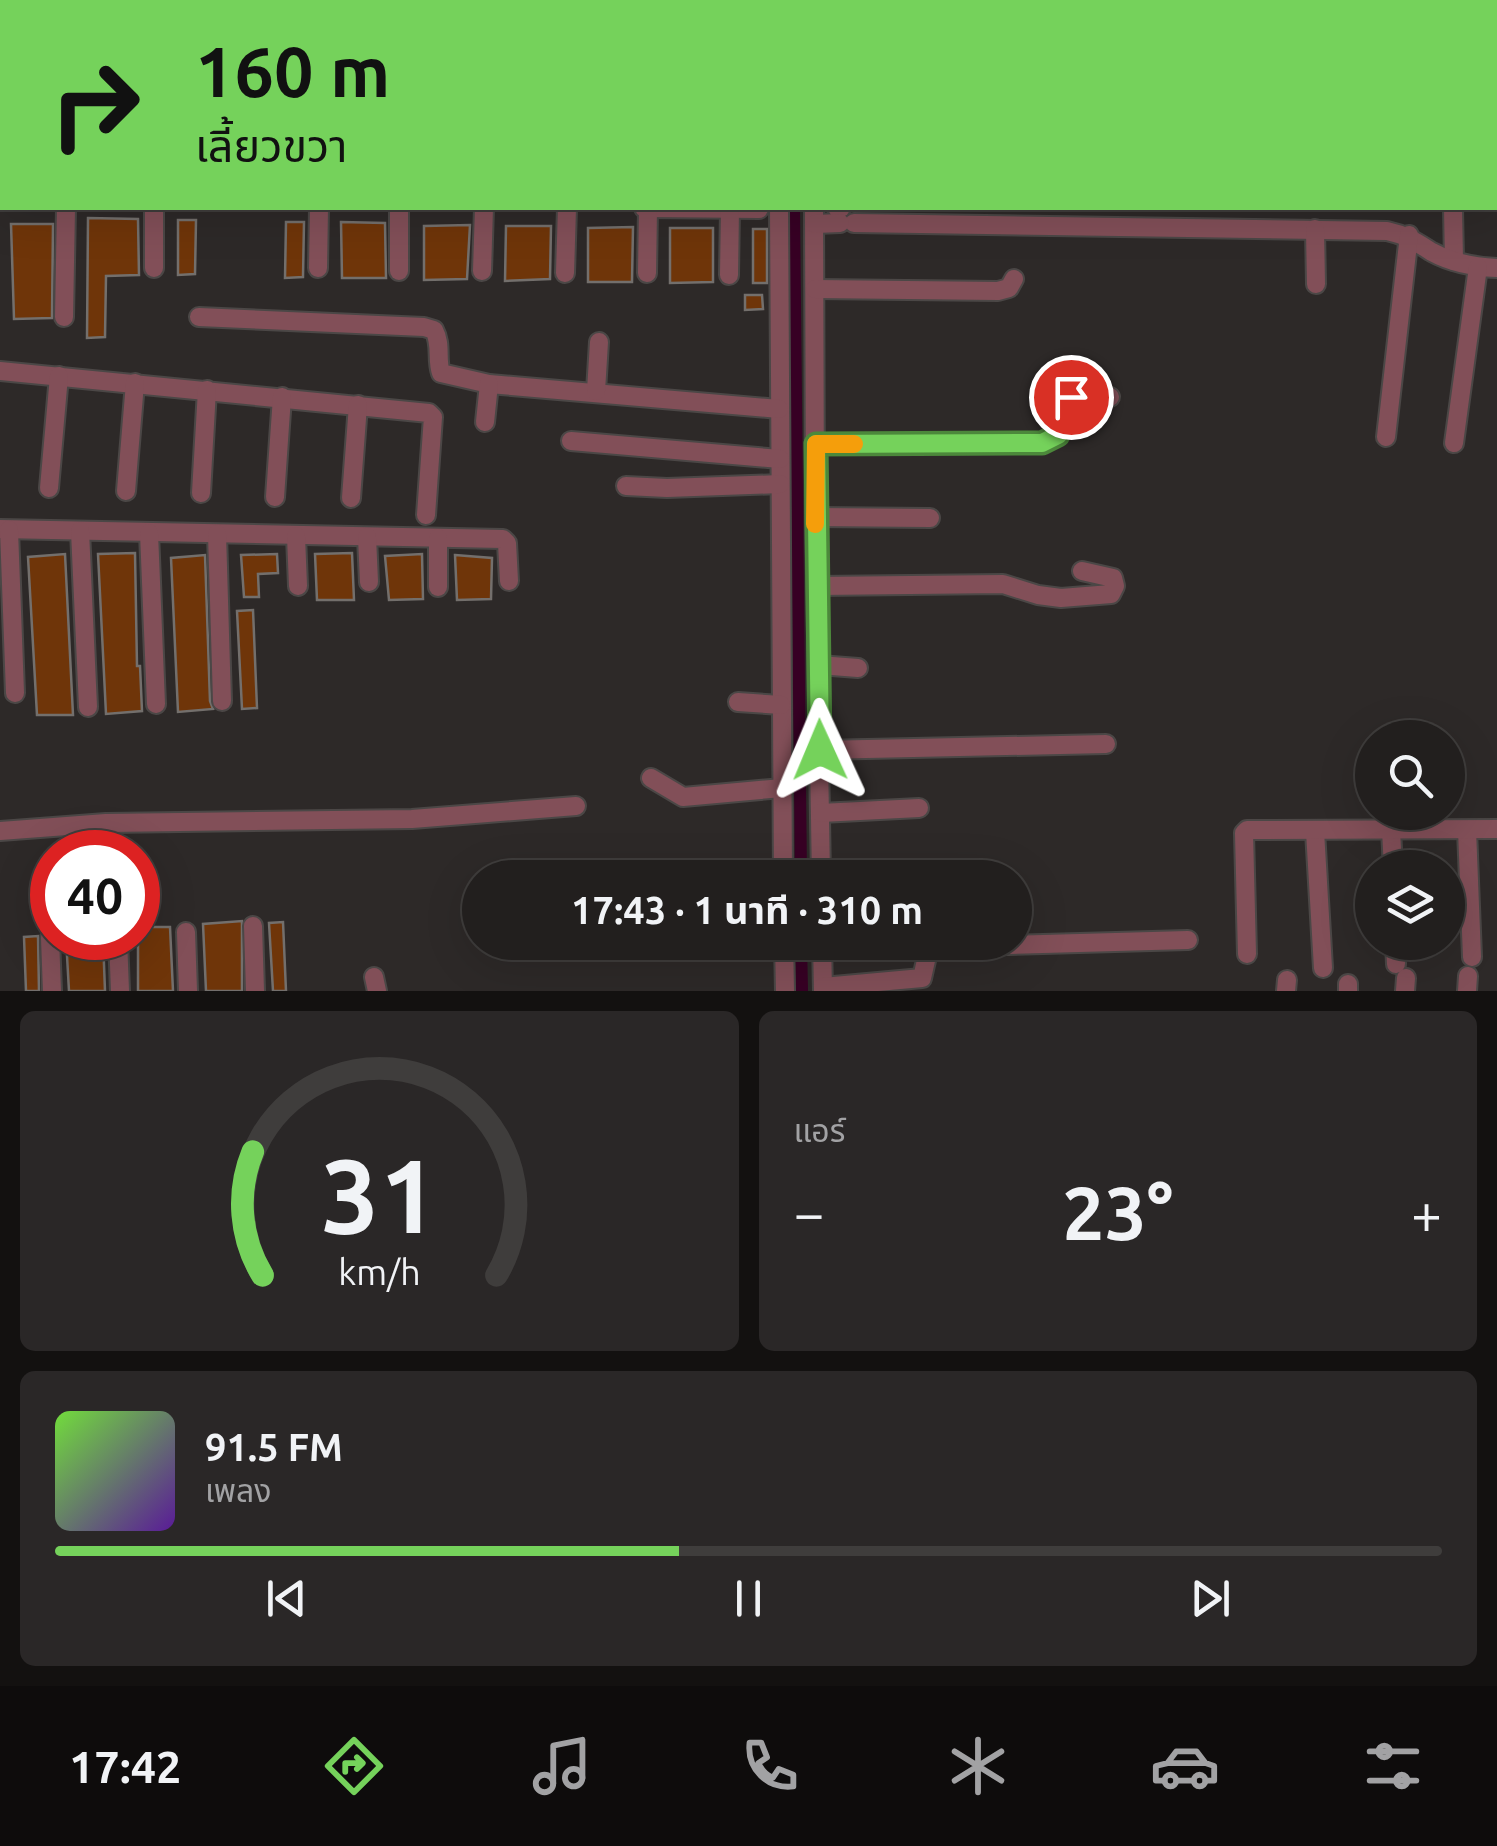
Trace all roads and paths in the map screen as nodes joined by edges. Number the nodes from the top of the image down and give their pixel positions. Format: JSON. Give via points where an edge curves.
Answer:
{"nodes":[{"id":1,"x":401,"y":0,"type":"edge"},
{"id":2,"x":440,"y":0,"type":"edge"},
{"id":3,"x":66,"y":210,"type":"edge"},
{"id":4,"x":154,"y":210,"type":"edge"},
{"id":5,"x":319,"y":210,"type":"edge"},
{"id":6,"x":399,"y":210,"type":"edge"},
{"id":7,"x":484,"y":210,"type":"edge"},
{"id":8,"x":566,"y":210,"type":"edge"},
{"id":9,"x":646,"y":210,"type":"edge"},
{"id":10,"x":730,"y":210,"type":"edge"},
{"id":11,"x":779,"y":210,"type":"edge"},
{"id":12,"x":1454,"y":210,"type":"edge"},
{"id":13,"x":845,"y":214,"type":"edge"},
{"id":14,"x":814,"y":216,"type":"edge"},
{"id":15,"x":1315,"y":229,"type":"junction"},
{"id":16,"x":1409,"y":235,"type":"junction"},
{"id":17,"x":1454,"y":261,"type":"junction"},
{"id":18,"x":154,"y":268,"type":"dead end"},
{"id":19,"x":318,"y":268,"type":"dead end"},
{"id":20,"x":1478,"y":268,"type":"junction"},
{"id":21,"x":1497,"y":268,"type":"edge"},
{"id":22,"x":399,"y":271,"type":"dead end"},
{"id":23,"x":482,"y":271,"type":"dead end"},
{"id":24,"x":565,"y":272,"type":"dead end"},
{"id":25,"x":647,"y":273,"type":"dead end"},
{"id":26,"x":729,"y":275,"type":"dead end"},
{"id":27,"x":1014,"y":279,"type":"dead end"},
{"id":28,"x":1316,"y":284,"type":"dead end"},
{"id":29,"x":814,"y":289,"type":"junction"},
{"id":30,"x":64,"y":317,"type":"dead end"},
{"id":31,"x":199,"y":317,"type":"dead end"},
{"id":32,"x":600,"y":342,"type":"dead end"},
{"id":33,"x":0,"y":371,"type":"edge"},
{"id":34,"x":59,"y":376,"type":"junction"},
{"id":35,"x":135,"y":383,"type":"junction"},
{"id":36,"x":490,"y":384,"type":"junction"},
{"id":37,"x":208,"y":390,"type":"junction"},
{"id":38,"x":596,"y":391,"type":"junction"},
{"id":39,"x":282,"y":398,"type":"junction"},
{"id":40,"x":1110,"y":398,"type":"dead end"},
{"id":41,"x":358,"y":405,"type":"junction"},
{"id":42,"x":780,"y":409,"type":"junction"},
{"id":43,"x":485,"y":422,"type":"dead end"},
{"id":44,"x":903,"y":423,"type":"dead end"},
{"id":45,"x":1386,"y":437,"type":"dead end"},
{"id":46,"x":571,"y":442,"type":"dead end"},
{"id":47,"x":816,"y":444,"type":"junction"},
{"id":48,"x":902,"y":444,"type":"junction"},
{"id":49,"x":1454,"y":444,"type":"dead end"},
{"id":50,"x":780,"y":459,"type":"junction"},
{"id":51,"x":780,"y":484,"type":"junction"},
{"id":52,"x":626,"y":486,"type":"dead end"},
{"id":53,"x":49,"y":488,"type":"dead end"},
{"id":54,"x":126,"y":491,"type":"dead end"},
{"id":55,"x":200,"y":493,"type":"dead end"},
{"id":56,"x":275,"y":497,"type":"dead end"},
{"id":57,"x":351,"y":498,"type":"dead end"},
{"id":58,"x":426,"y":515,"type":"dead end"},
{"id":59,"x":815,"y":517,"type":"junction"},
{"id":60,"x":930,"y":518,"type":"dead end"},
{"id":61,"x":4,"y":530,"type":"edge"},
{"id":62,"x":80,"y":531,"type":"junction"},
{"id":63,"x":149,"y":533,"type":"junction"},
{"id":64,"x":217,"y":534,"type":"junction"},
{"id":65,"x":296,"y":536,"type":"junction"},
{"id":66,"x":367,"y":537,"type":"junction"},
{"id":67,"x":438,"y":538,"type":"junction"},
{"id":68,"x":1082,"y":571,"type":"dead end"},
{"id":69,"x":509,"y":581,"type":"dead end"},
{"id":70,"x":368,"y":582,"type":"dead end"},
{"id":71,"x":298,"y":586,"type":"dead end"},
{"id":72,"x":817,"y":586,"type":"junction"},
{"id":73,"x":438,"y":587,"type":"dead end"},
{"id":74,"x":819,"y":665,"type":"junction"},
{"id":75,"x":858,"y":668,"type":"dead end"},
{"id":76,"x":14,"y":692,"type":"dead end"},
{"id":77,"x":222,"y":701,"type":"dead end"},
{"id":78,"x":738,"y":702,"type":"dead end"},
{"id":79,"x":156,"y":704,"type":"dead end"},
{"id":80,"x":781,"y":704,"type":"junction"},
{"id":81,"x":88,"y":707,"type":"dead end"},
{"id":82,"x":1106,"y":744,"type":"dead end"},
{"id":83,"x":820,"y":750,"type":"junction"},
{"id":84,"x":651,"y":778,"type":"dead end"},
{"id":85,"x":782,"y":788,"type":"junction"},
{"id":86,"x":576,"y":806,"type":"dead end"},
{"id":87,"x":919,"y":808,"type":"dead end"},
{"id":88,"x":821,"y":813,"type":"junction"},
{"id":89,"x":1497,"y":829,"type":"edge"},
{"id":90,"x":0,"y":830,"type":"edge"},
{"id":91,"x":1391,"y":830,"type":"joint"},
{"id":92,"x":1467,"y":830,"type":"joint"},
{"id":93,"x":1315,"y":831,"type":"junction"},
{"id":94,"x":1392,"y":850,"type":"edge"},
{"id":95,"x":783,"y":860,"type":"edge"},
{"id":96,"x":822,"y":860,"type":"edge"},
{"id":97,"x":253,"y":926,"type":"dead end"},
{"id":98,"x":186,"y":932,"type":"dead end"},
{"id":99,"x":1188,"y":940,"type":"dead end"},
{"id":100,"x":1246,"y":954,"type":"dead end"},
{"id":101,"x":51,"y":960,"type":"edge"},
{"id":102,"x":119,"y":960,"type":"edge"},
{"id":103,"x":784,"y":960,"type":"edge"},
{"id":104,"x":822,"y":960,"type":"edge"},
{"id":105,"x":1323,"y":968,"type":"dead end"},
{"id":106,"x":1469,"y":975,"type":"edge"},
{"id":107,"x":823,"y":989,"type":"edge"},
{"id":108,"x":52,"y":991,"type":"edge"},
{"id":109,"x":120,"y":991,"type":"edge"},
{"id":110,"x":188,"y":991,"type":"edge"},
{"id":111,"x":255,"y":991,"type":"edge"},
{"id":112,"x":784,"y":991,"type":"edge"}],
"edges":[{"from":1,"to":2,"type":"street"},
{"from":3,"to":30,"type":"street"},
{"from":4,"to":18,"type":"street"},
{"from":5,"to":19,"type":"street"},
{"from":6,"to":22,"type":"street"},
{"from":7,"to":23,"type":"street"},
{"from":8,"to":24,"type":"street"},
{"from":9,"to":25,"type":"street"},
{"from":10,"to":26,"type":"street"},
{"from":11,"to":42,"type":"street"},
{"from":12,"to":17,"type":"street"},
{"from":13,"to":14,"type":"street"},
{"from":13,"to":15,"type":"street","via":[[874,223]]},
{"from":14,"to":29,"type":"street"},
{"from":15,"to":16,"type":"street"},
{"from":15,"to":28,"type":"street"},
{"from":16,"to":17,"type":"street"},
{"from":16,"to":45,"type":"street"},
{"from":17,"to":20,"type":"street"},
{"from":20,"to":21,"type":"street"},
{"from":20,"to":49,"type":"street"},
{"from":27,"to":29,"type":"street","via":[[998,291]]},
{"from":29,"to":47,"type":"street"},
{"from":31,"to":36,"type":"street","via":[[424,327],[438,338],[441,374]]},
{"from":32,"to":38,"type":"street"},
{"from":33,"to":34,"type":"street"},
{"from":34,"to":35,"type":"street"},
{"from":34,"to":53,"type":"street"},
{"from":35,"to":37,"type":"street"},
{"from":35,"to":54,"type":"street"},
{"from":36,"to":38,"type":"street"},
{"from":36,"to":43,"type":"street"},
{"from":37,"to":39,"type":"street"},
{"from":37,"to":55,"type":"street"},
{"from":38,"to":42,"type":"street"},
{"from":39,"to":41,"type":"street"},
{"from":39,"to":56,"type":"street"},
{"from":40,"to":48,"type":"street","via":[[1066,398],[1058,435],[1042,443]]},
{"from":41,"to":57,"type":"street"},
{"from":41,"to":58,"type":"street","via":[[432,414]]},
{"from":42,"to":50,"type":"street"},
{"from":44,"to":48,"type":"street"},
{"from":46,"to":50,"type":"street"},
{"from":47,"to":48,"type":"street"},
{"from":47,"to":59,"type":"street"},
{"from":50,"to":51,"type":"street"},
{"from":51,"to":52,"type":"street"},
{"from":51,"to":80,"type":"street"},
{"from":59,"to":60,"type":"street"},
{"from":59,"to":72,"type":"street"},
{"from":61,"to":62,"type":"street"},
{"from":61,"to":76,"type":"street"},
{"from":62,"to":63,"type":"street"},
{"from":62,"to":81,"type":"street"},
{"from":63,"to":64,"type":"street"},
{"from":63,"to":79,"type":"street"},
{"from":64,"to":65,"type":"street"},
{"from":64,"to":77,"type":"street"},
{"from":65,"to":66,"type":"street"},
{"from":65,"to":71,"type":"street"},
{"from":66,"to":67,"type":"street"},
{"from":66,"to":70,"type":"street"},
{"from":67,"to":69,"type":"street","via":[[506,540]]},
{"from":67,"to":73,"type":"street"},
{"from":68,"to":72,"type":"street","via":[[1113,578],[1111,594],[1061,598],[1003,584]]},
{"from":72,"to":74,"type":"street"},
{"from":74,"to":75,"type":"street"},
{"from":74,"to":83,"type":"street"},
{"from":78,"to":80,"type":"street"},
{"from":80,"to":85,"type":"street"},
{"from":82,"to":83,"type":"street"},
{"from":83,"to":88,"type":"street"},
{"from":84,"to":85,"type":"street","via":[[683,797]]},
{"from":85,"to":95,"type":"street"},
{"from":86,"to":90,"type":"street","via":[[412,819]]},
{"from":87,"to":88,"type":"street"},
{"from":88,"to":96,"type":"street"},
{"from":89,"to":92,"type":"street"},
{"from":91,"to":93,"type":"street"},
{"from":91,"to":94,"type":"street"},
{"from":92,"to":106,"type":"street"},
{"from":93,"to":100,"type":"street","via":[[1245,831]]},
{"from":93,"to":105,"type":"street"},
{"from":97,"to":111,"type":"street"},
{"from":98,"to":110,"type":"street"},
{"from":99,"to":107,"type":"street","via":[[934,947],[922,978]]},
{"from":101,"to":108,"type":"street"},
{"from":102,"to":109,"type":"street"},
{"from":103,"to":112,"type":"street"},
{"from":104,"to":107,"type":"street"}]}
